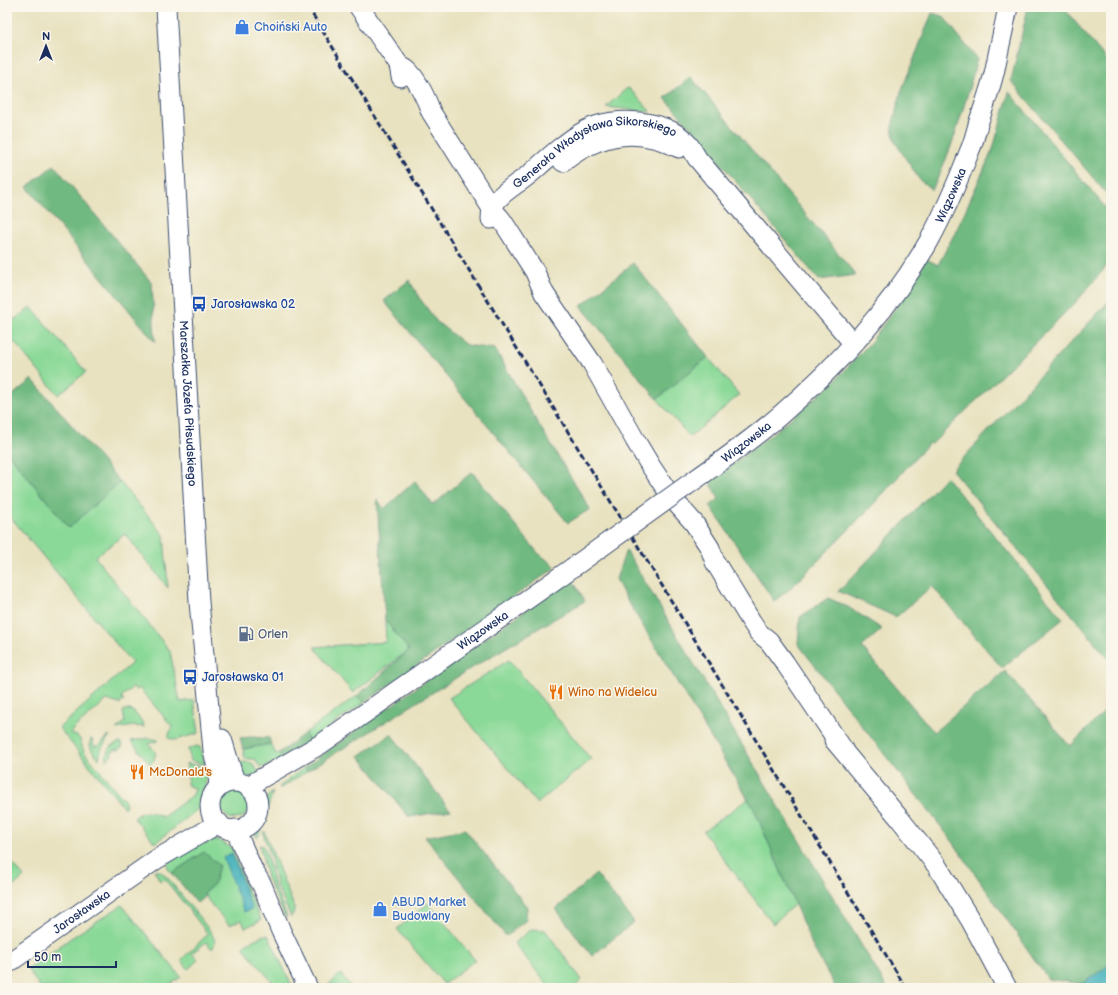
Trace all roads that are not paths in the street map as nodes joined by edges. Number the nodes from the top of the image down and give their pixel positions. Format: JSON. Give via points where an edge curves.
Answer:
{"nodes":[{"id":1,"x":166,"y":7,"type":"edge"},
{"id":2,"x":358,"y":7,"type":"edge"},
{"id":3,"x":1008,"y":7,"type":"edge"},
{"id":4,"x":492,"y":209,"type":"junction"},
{"id":5,"x":853,"y":343,"type":"junction"},
{"id":6,"x":240,"y":789,"type":"junction"},
{"id":7,"x":229,"y":822,"type":"junction"},
{"id":8,"x":7,"y":964,"type":"edge"},
{"id":9,"x":308,"y":988,"type":"edge"},
{"id":10,"x":1007,"y":988,"type":"edge"}],
"edges":[{"from":1,"to":6,"type":"main road","name":"Marszałka Józefa Piłsudskiego","via":[[198,589],[213,750],[219,777]]},
{"from":2,"to":4,"type":"main road","via":[[399,65],[408,70],[426,98],[431,112]]},
{"from":3,"to":5,"type":"main road","name":"Wiązowska","via":[[995,70],[971,149],[944,212],[912,268]]},
{"from":4,"to":5,"type":"main road","name":"Generała Władysława Sikorskiego","via":[[501,195],[588,129],[604,124],[655,124],[687,142],[697,158]]},
{"from":4,"to":10,"type":"main road","via":[[503,222],[535,272],[544,293],[592,363],[635,440],[672,498],[710,548],[715,562],[759,632],[758,644],[763,655],[937,866],[971,921]]},
{"from":5,"to":6,"type":"main road","name":"Wiązowska","bridge":true,"via":[[757,435],[321,744],[266,791]]},
{"from":6,"to":7,"type":"main road","via":[[258,809],[256,817]]},
{"from":6,"to":7,"type":"main road","via":[[214,793],[211,806]]},
{"from":7,"to":8,"type":"main road","name":"Jarosławska","via":[[157,859]]},
{"from":7,"to":9,"type":"main road","via":[[262,885]]}]}
